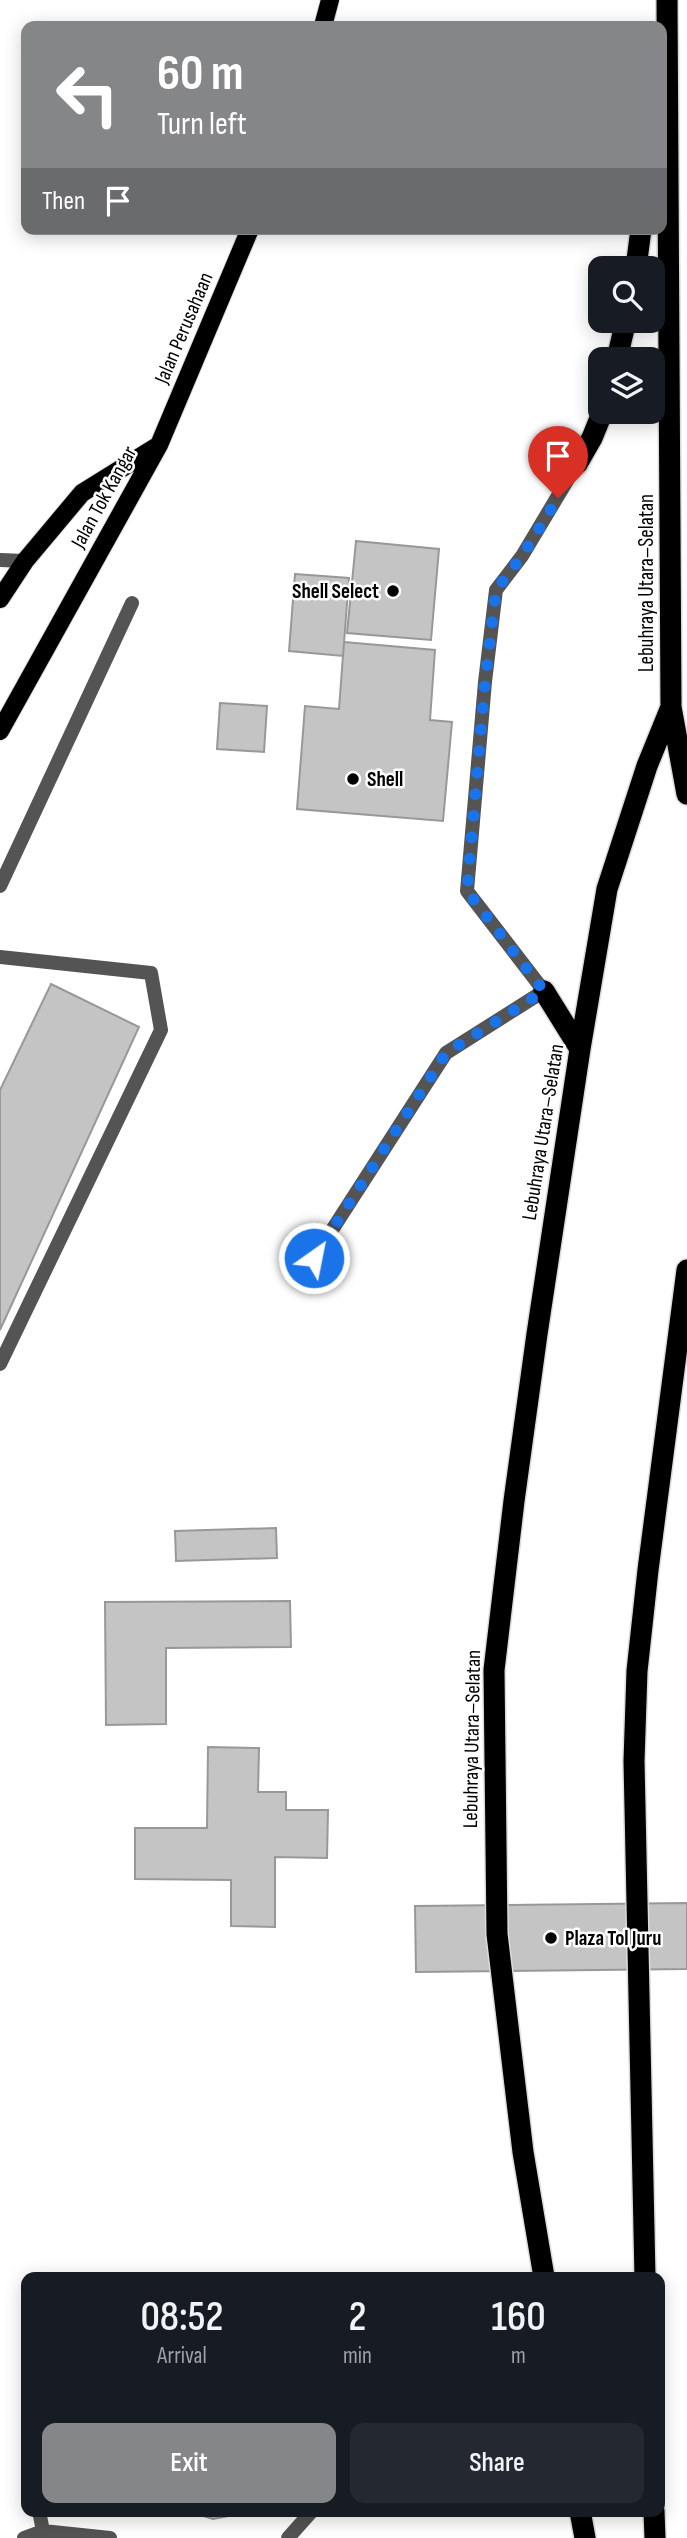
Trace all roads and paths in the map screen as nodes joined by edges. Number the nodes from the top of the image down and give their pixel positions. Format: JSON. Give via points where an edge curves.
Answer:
{"nodes":[{"id":1,"x":330,"y":0,"type":"edge"},
{"id":2,"x":667,"y":0,"type":"edge"},
{"id":3,"x":324,"y":21,"type":"edge"},
{"id":4,"x":668,"y":121,"type":"junction"},
{"id":5,"x":667,"y":125,"type":"edge"},
{"id":6,"x":247,"y":235,"type":"edge"},
{"id":7,"x":640,"y":235,"type":"edge"},
{"id":8,"x":638,"y":256,"type":"edge"},
{"id":9,"x":598,"y":424,"type":"edge"},
{"id":10,"x":159,"y":445,"type":"junction"},
{"id":11,"x":577,"y":464,"type":"joint"},
{"id":12,"x":0,"y":560,"type":"edge"},
{"id":13,"x":25,"y":561,"type":"junction"},
{"id":14,"x":0,"y":599,"type":"edge"},
{"id":15,"x":132,"y":603,"type":"dead end"},
{"id":16,"x":671,"y":707,"type":"junction"},
{"id":17,"x":0,"y":731,"type":"edge"},
{"id":18,"x":687,"y":794,"type":"edge"},
{"id":19,"x":0,"y":886,"type":"edge"},
{"id":20,"x":0,"y":957,"type":"edge"},
{"id":21,"x":544,"y":991,"type":"junction"},
{"id":22,"x":580,"y":1049,"type":"junction"},
{"id":23,"x":314,"y":1258,"type":"dead end"},
{"id":24,"x":687,"y":1270,"type":"edge"},
{"id":25,"x":0,"y":1364,"type":"edge"},
{"id":26,"x":543,"y":2272,"type":"edge"},
{"id":27,"x":645,"y":2272,"type":"edge"},
{"id":28,"x":40,"y":2517,"type":"edge"},
{"id":29,"x":307,"y":2517,"type":"edge"},
{"id":30,"x":581,"y":2517,"type":"edge"},
{"id":31,"x":654,"y":2517,"type":"edge"},
{"id":32,"x":43,"y":2531,"type":"junction"},
{"id":33,"x":24,"y":2538,"type":"edge"},
{"id":34,"x":110,"y":2538,"type":"edge"},
{"id":35,"x":288,"y":2538,"type":"edge"},
{"id":36,"x":585,"y":2538,"type":"edge"},
{"id":37,"x":655,"y":2538,"type":"edge"}],
"edges":[{"from":1,"to":3,"type":"main road"},
{"from":2,"to":4,"type":"highway","name":"Lebuhraya Utara–Selatan"},
{"from":4,"to":5,"type":"highway"},
{"from":4,"to":16,"type":"highway","name":"Lebuhraya Utara–Selatan"},
{"from":6,"to":10,"type":"main road","name":"Jalan Perusahaan"},
{"from":7,"to":8,"type":"highway"},
{"from":9,"to":11,"type":"highway"},
{"from":10,"to":13,"type":"main road","name":"Jalan Tok Kangar","via":[[82,493]]},
{"from":10,"to":17,"type":"main road","name":"Jalan Tok Kangar"},
{"from":11,"to":21,"type":"street","via":[[496,590],[467,891]]},
{"from":12,"to":13,"type":"street"},
{"from":13,"to":14,"type":"main road","name":"Jalan Tok Kangar"},
{"from":15,"to":19,"type":"street"},
{"from":16,"to":18,"type":"highway"},
{"from":16,"to":22,"type":"highway","name":"Lebuhraya Utara–Selatan","via":[[607,889]]},
{"from":20,"to":25,"type":"street","via":[[151,973],[161,1030]]},
{"from":21,"to":22,"type":"highway"},
{"from":21,"to":23,"type":"street","via":[[446,1053]]},
{"from":22,"to":26,"type":"highway","name":"Lebuhraya Utara–Selatan","via":[[515,1488],[494,1670],[497,1934],[523,2152]]},
{"from":24,"to":27,"type":"highway","via":[[637,1671],[634,1760]]},
{"from":28,"to":32,"type":"street"},
{"from":29,"to":35,"type":"street"},
{"from":30,"to":36,"type":"highway"},
{"from":31,"to":37,"type":"highway"},
{"from":32,"to":33,"type":"street"},
{"from":32,"to":34,"type":"street"}]}
